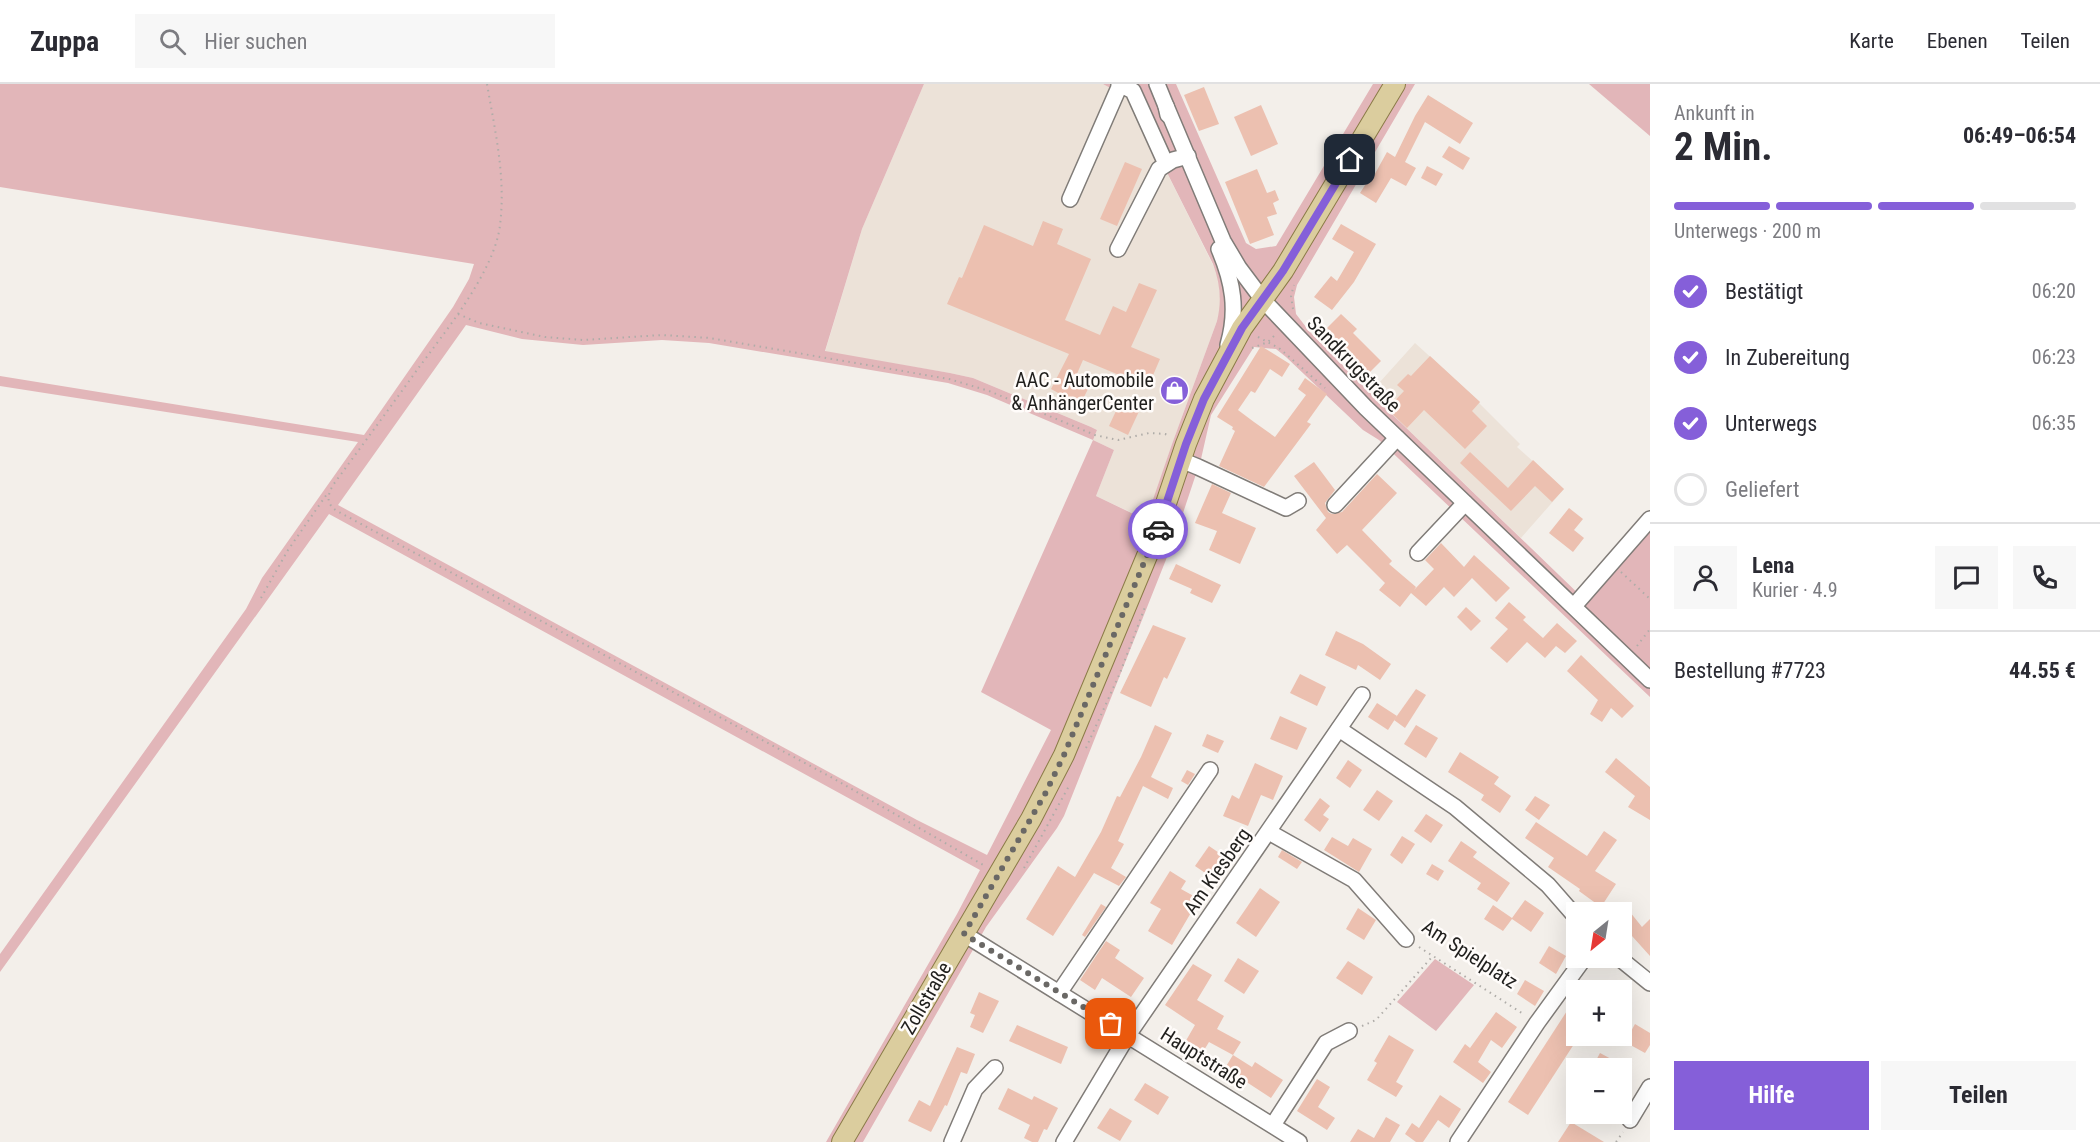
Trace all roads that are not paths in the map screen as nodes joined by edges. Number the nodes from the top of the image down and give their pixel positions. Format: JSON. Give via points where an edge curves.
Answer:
{"nodes":[{"id":1,"x":1120,"y":84,"type":"edge"},
{"id":2,"x":1157,"y":84,"type":"edge"},
{"id":3,"x":1395,"y":84,"type":"edge"},
{"id":4,"x":1178,"y":159,"type":"junction"},
{"id":5,"x":1070,"y":199,"type":"dead end"},
{"id":6,"x":1118,"y":249,"type":"dead end"},
{"id":7,"x":1263,"y":300,"type":"junction"},
{"id":8,"x":1220,"y":370,"type":"junction"},
{"id":9,"x":1397,"y":438,"type":"junction"},
{"id":10,"x":1184,"y":452,"type":"junction"},
{"id":11,"x":1298,"y":501,"type":"dead end"},
{"id":12,"x":1465,"y":503,"type":"junction"},
{"id":13,"x":1335,"y":505,"type":"dead end"},
{"id":14,"x":1650,"y":519,"type":"edge"},
{"id":15,"x":1418,"y":553,"type":"dead end"},
{"id":16,"x":1574,"y":606,"type":"junction"},
{"id":17,"x":1650,"y":680,"type":"edge"},
{"id":18,"x":1362,"y":694,"type":"dead end"},
{"id":19,"x":1339,"y":729,"type":"junction"},
{"id":20,"x":1210,"y":770,"type":"dead end"},
{"id":21,"x":1269,"y":832,"type":"junction"},
{"id":22,"x":1566,"y":906,"type":"edge"},
{"id":23,"x":964,"y":934,"type":"junction"},
{"id":24,"x":1406,"y":939,"type":"road end"},
{"id":25,"x":1578,"y":968,"type":"edge"},
{"id":26,"x":1632,"y":968,"type":"edge"},
{"id":27,"x":1650,"y":983,"type":"edge"},
{"id":28,"x":1059,"y":993,"type":"junction"},
{"id":29,"x":1349,"y":1031,"type":"road end"},
{"id":30,"x":1128,"y":1035,"type":"junction"},
{"id":31,"x":995,"y":1068,"type":"dead end"},
{"id":32,"x":1650,"y":1087,"type":"edge"},
{"id":33,"x":1632,"y":1117,"type":"edge"},
{"id":34,"x":1273,"y":1125,"type":"junction"},
{"id":35,"x":842,"y":1142,"type":"edge"},
{"id":36,"x":952,"y":1142,"type":"edge"},
{"id":37,"x":1064,"y":1142,"type":"edge"},
{"id":38,"x":1299,"y":1142,"type":"edge"},
{"id":39,"x":1458,"y":1142,"type":"edge"}],
"edges":[{"from":1,"to":4,"type":"street","via":[[1133,92]]},
{"from":1,"to":5,"type":"street"},
{"from":2,"to":4,"type":"street","name":"Sandkrugstraße"},
{"from":3,"to":7,"type":"main road","name":"Zollstraße"},
{"from":4,"to":6,"type":"street","via":[[1159,169]]},
{"from":4,"to":7,"type":"street","name":"Sandkrugstraße","via":[[1239,268]]},
{"from":4,"to":8,"type":"street","via":[[1227,269],[1233,297],[1230,336]]},
{"from":7,"to":8,"type":"main road","name":"Zollstraße","via":[[1242,328]]},
{"from":7,"to":9,"type":"street","name":"Sandkrugstraße"},
{"from":8,"to":10,"type":"main road","name":"Zollstraße"},
{"from":9,"to":12,"type":"street","name":"Sandkrugstraße"},
{"from":9,"to":13,"type":"street"},
{"from":10,"to":11,"type":"street","via":[[1198,467],[1286,508]]},
{"from":10,"to":23,"type":"main road","name":"Zollstraße","via":[[1154,539],[1079,722],[1045,794]]},
{"from":12,"to":15,"type":"street"},
{"from":12,"to":16,"type":"street","name":"Sandkrugstraße"},
{"from":14,"to":16,"type":"street"},
{"from":16,"to":17,"type":"street","name":"Sandkrugstraße"},
{"from":18,"to":19,"type":"street","name":"Am Kiesberg"},
{"from":19,"to":21,"type":"street","name":"Am Kiesberg"},
{"from":19,"to":22,"type":"street","via":[[1455,807],[1548,885]]},
{"from":20,"to":28,"type":"street"},
{"from":21,"to":24,"type":"street","name":"Am Spielplatz","via":[[1354,880]]},
{"from":21,"to":30,"type":"street","name":"Am Kiesberg"},
{"from":23,"to":28,"type":"street","name":"Hauptstraße"},
{"from":23,"to":35,"type":"main road","name":"Zollstraße"},
{"from":25,"to":39,"type":"street"},
{"from":26,"to":27,"type":"street"},
{"from":28,"to":30,"type":"street","name":"Hauptstraße"},
{"from":29,"to":34,"type":"street","via":[[1326,1043]]},
{"from":30,"to":34,"type":"street","name":"Hauptstraße"},
{"from":30,"to":37,"type":"street","name":"Am Kiesberg"},
{"from":31,"to":36,"type":"street","via":[[975,1089]]},
{"from":32,"to":33,"type":"street"},
{"from":34,"to":38,"type":"street","name":"Hauptstraße"}]}
